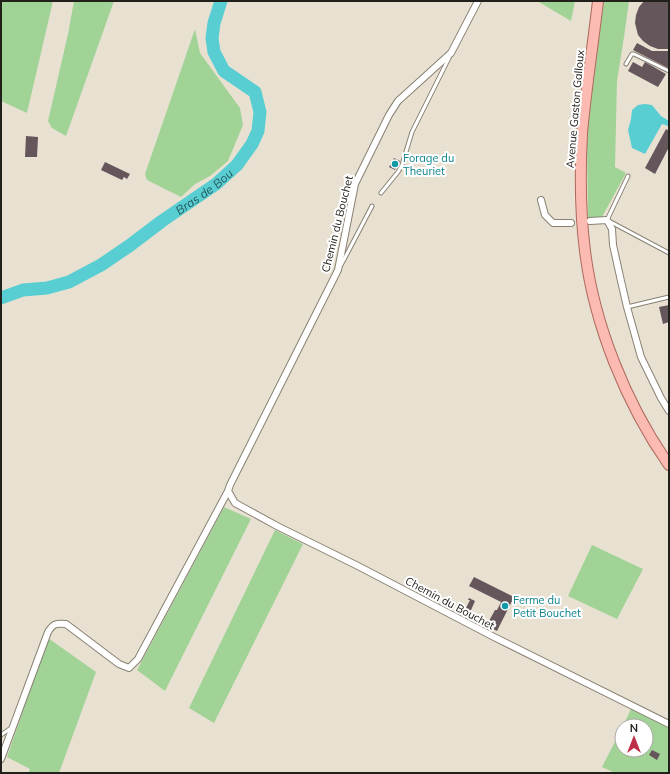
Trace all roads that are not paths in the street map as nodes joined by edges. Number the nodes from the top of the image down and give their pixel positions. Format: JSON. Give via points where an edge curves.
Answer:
{"nodes":[{"id":1,"x":478,"y":1,"type":"edge"},
{"id":2,"x":598,"y":1,"type":"edge"},
{"id":3,"x":451,"y":53,"type":"junction"},
{"id":4,"x":626,"y":64,"type":"dead end"},
{"id":5,"x":669,"y":71,"type":"edge"},
{"id":6,"x":628,"y":176,"type":"dead end"},
{"id":7,"x":381,"y":193,"type":"dead end"},
{"id":8,"x":541,"y":200,"type":"dead end"},
{"id":9,"x":372,"y":206,"type":"dead end"},
{"id":10,"x":608,"y":220,"type":"junction"},
{"id":11,"x":590,"y":221,"type":"dead end"},
{"id":12,"x":571,"y":223,"type":"dead end"},
{"id":13,"x":669,"y":253,"type":"edge"},
{"id":14,"x":338,"y":270,"type":"junction"},
{"id":15,"x":669,"y":297,"type":"edge"},
{"id":16,"x":627,"y":307,"type":"junction"},
{"id":17,"x":669,"y":411,"type":"edge"},
{"id":18,"x":669,"y":465,"type":"edge"},
{"id":19,"x":228,"y":491,"type":"junction"},
{"id":20,"x":669,"y":724,"type":"edge"},
{"id":21,"x":12,"y":727,"type":"junction"},
{"id":22,"x":1,"y":735,"type":"edge"},
{"id":23,"x":1,"y":760,"type":"edge"}],
"edges":[{"from":1,"to":3,"type":"street","name":"Chemin du Bouchet"},
{"from":2,"to":18,"type":"main road","name":"Avenue Gaston Galloux","via":[[582,134],[581,196],[585,252],[594,300],[611,355],[643,424]]},
{"from":3,"to":7,"type":"lane","via":[[412,132],[402,165]]},
{"from":3,"to":14,"type":"street","name":"Chemin du Bouchet","via":[[398,101],[389,115],[355,184]]},
{"from":4,"to":5,"type":"lane","via":[[634,54]]},
{"from":6,"to":10,"type":"lane"},
{"from":8,"to":12,"type":"street","via":[[545,215],[553,223]]},
{"from":9,"to":14,"type":"lane"},
{"from":10,"to":11,"type":"street"},
{"from":10,"to":13,"type":"lane"},
{"from":10,"to":16,"type":"street"},
{"from":14,"to":19,"type":"street","name":"Chemin du Bouchet"},
{"from":15,"to":16,"type":"lane"},
{"from":16,"to":17,"type":"street","via":[[642,357]]},
{"from":19,"to":20,"type":"street","name":"Chemin du Bouchet","via":[[235,502],[277,526]]},
{"from":19,"to":21,"type":"street","name":"Chemin du Bouchet","via":[[138,659],[129,668],[119,664],[66,624],[52,625]]},
{"from":21,"to":22,"type":"lane"},
{"from":21,"to":23,"type":"street","name":"Chemin du Bouchet"}]}
